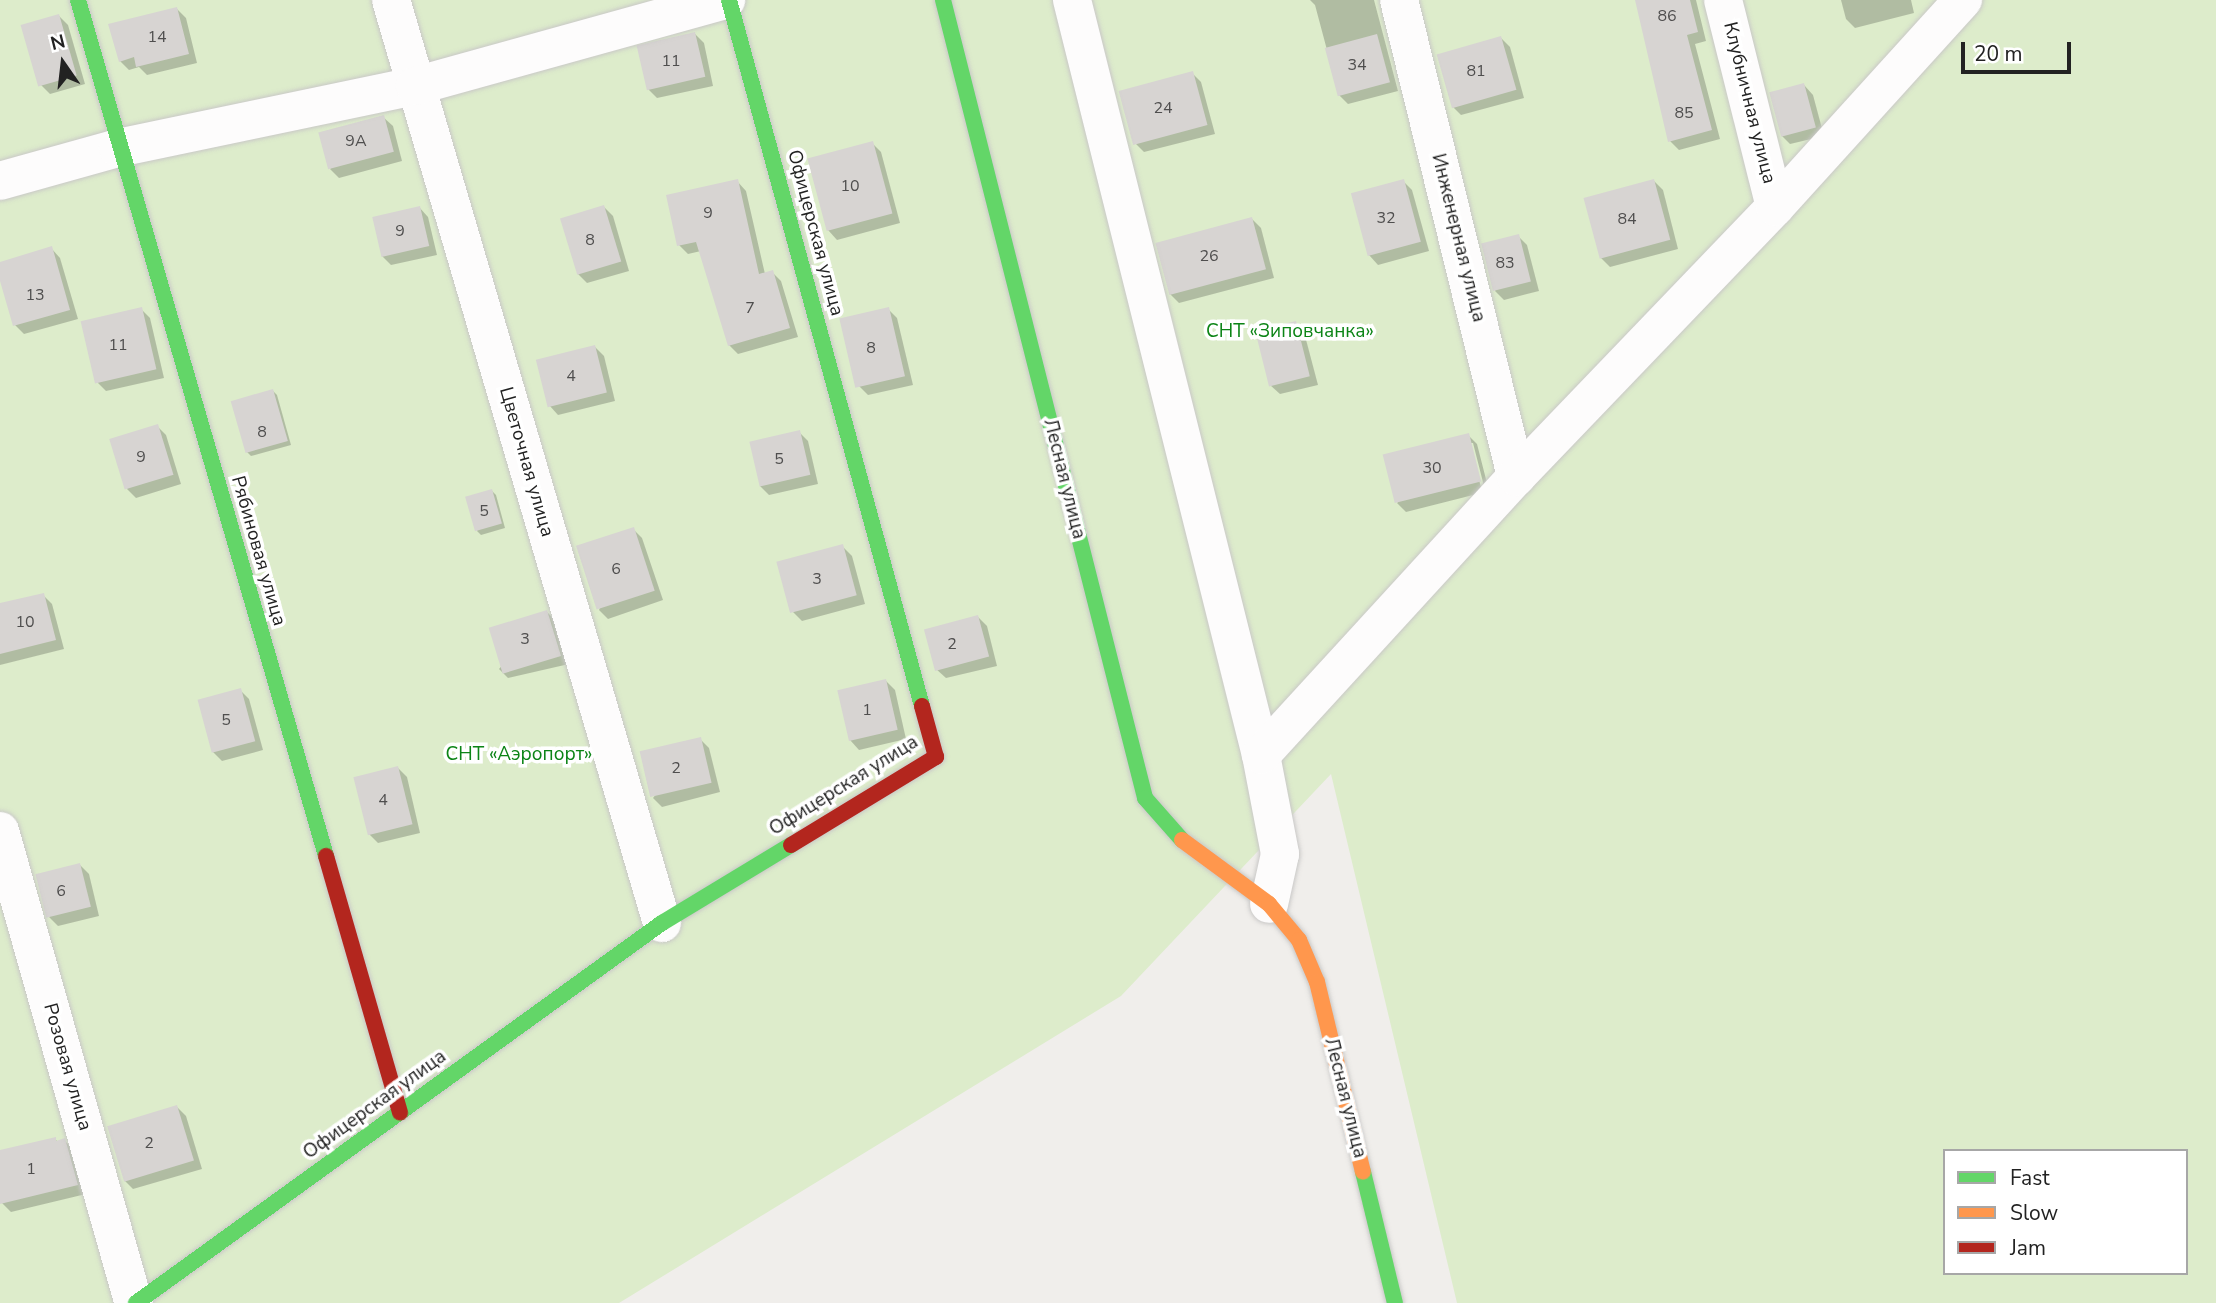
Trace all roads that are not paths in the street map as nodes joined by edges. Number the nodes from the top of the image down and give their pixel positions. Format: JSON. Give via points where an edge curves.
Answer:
{"nodes":[{"id":1,"x":78,"y":0,"type":"edge"},
{"id":2,"x":391,"y":0,"type":"edge"},
{"id":3,"x":728,"y":0,"type":"edge"},
{"id":4,"x":943,"y":0,"type":"edge"},
{"id":5,"x":1072,"y":0,"type":"edge"},
{"id":6,"x":1399,"y":0,"type":"edge"},
{"id":7,"x":1723,"y":0,"type":"edge"},
{"id":8,"x":1963,"y":0,"type":"edge"},
{"id":9,"x":415,"y":86,"type":"junction"},
{"id":10,"x":118,"y":148,"type":"junction"},
{"id":11,"x":0,"y":181,"type":"edge"},
{"id":12,"x":1775,"y":207,"type":"junction"},
{"id":13,"x":1516,"y":477,"type":"junction"},
{"id":14,"x":1261,"y":755,"type":"junction"},
{"id":15,"x":0,"y":831,"type":"edge"},
{"id":16,"x":1269,"y":904,"type":"junction"},
{"id":17,"x":662,"y":923,"type":"junction"},
{"id":18,"x":400,"y":1113,"type":"junction"},
{"id":19,"x":135,"y":1303,"type":"edge"},
{"id":20,"x":1395,"y":1303,"type":"edge"}],
"edges":[{"from":1,"to":10,"type":"street","name":"Рябиновая улица"},
{"from":2,"to":9,"type":"street","name":"Цветочная улица"},
{"from":3,"to":9,"type":"street"},
{"from":3,"to":17,"type":"street","name":"Офицерская улица","via":[[936,757]]},
{"from":4,"to":16,"type":"street","name":"Лесная улица","via":[[1145,798],[1185,843]]},
{"from":5,"to":14,"type":"street"},
{"from":6,"to":13,"type":"street","name":"Инженерная улица"},
{"from":7,"to":12,"type":"street","name":"Клубничная улица"},
{"from":8,"to":12,"type":"street"},
{"from":9,"to":10,"type":"street"},
{"from":9,"to":17,"type":"street","name":"Цветочная улица"},
{"from":10,"to":11,"type":"street"},
{"from":10,"to":18,"type":"street","name":"Рябиновая улица"},
{"from":12,"to":13,"type":"street"},
{"from":13,"to":14,"type":"street"},
{"from":14,"to":16,"type":"street","via":[[1280,854]]},
{"from":15,"to":19,"type":"street","name":"Розовая улица"},
{"from":16,"to":20,"type":"street","name":"Лесная улица","via":[[1299,940],[1317,982]]},
{"from":17,"to":18,"type":"street","name":"Офицерская улица"},
{"from":18,"to":19,"type":"street","name":"Офицерская улица"}]}
